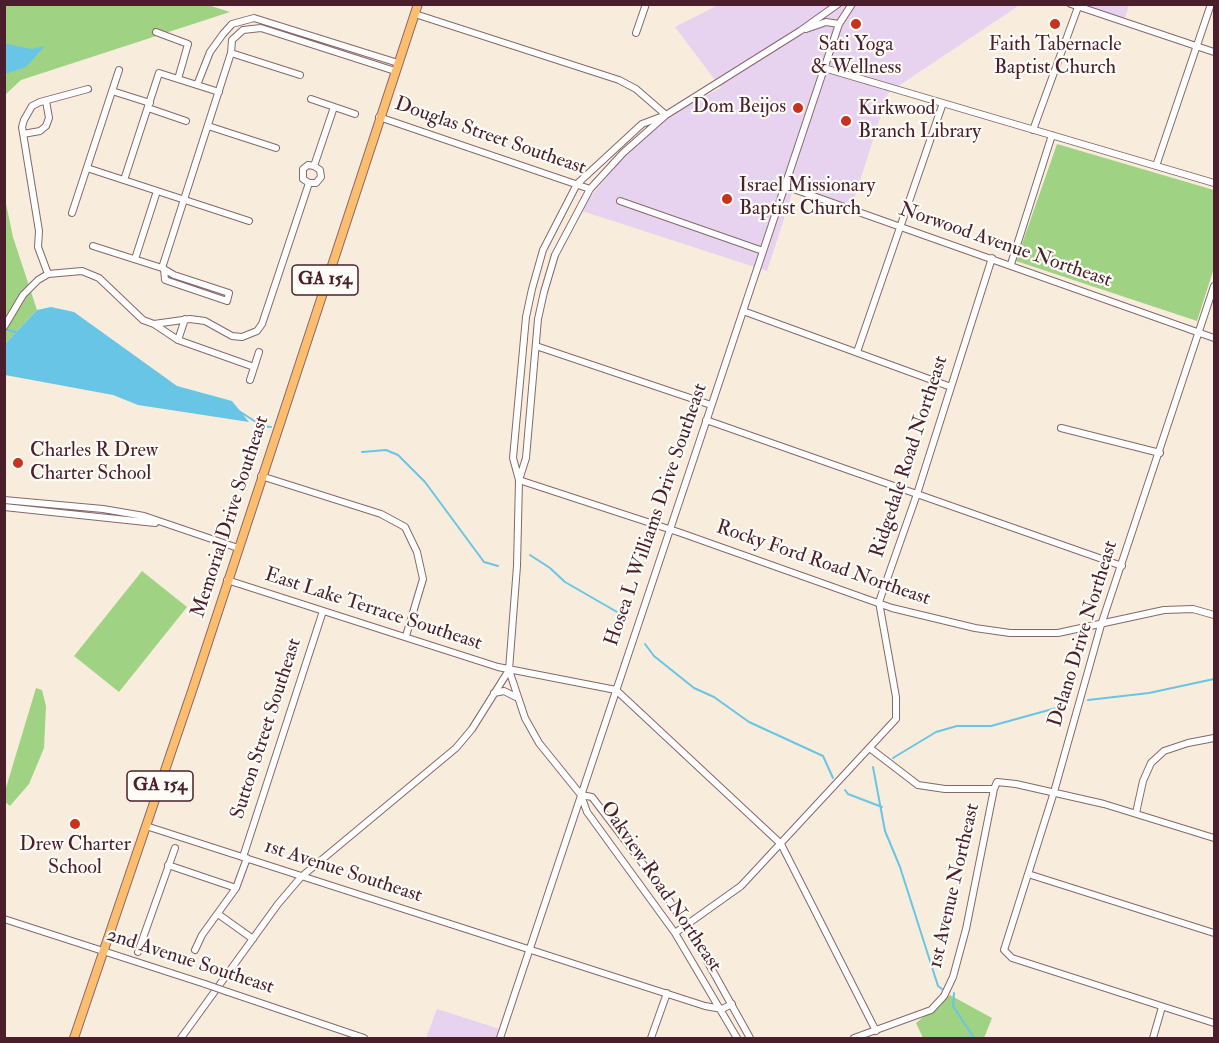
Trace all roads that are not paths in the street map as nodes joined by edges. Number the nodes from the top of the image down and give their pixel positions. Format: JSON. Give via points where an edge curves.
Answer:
{"nodes":[{"id":1,"x":418,"y":4,"type":"edge"},
{"id":2,"x":646,"y":4,"type":"edge"},
{"id":3,"x":838,"y":4,"type":"edge"},
{"id":4,"x":852,"y":4,"type":"edge"},
{"id":5,"x":1211,"y":4,"type":"edge"},
{"id":6,"x":1074,"y":6,"type":"edge"},
{"id":7,"x":415,"y":14,"type":"junction"},
{"id":8,"x":839,"y":24,"type":"junction"},
{"id":9,"x":800,"y":31,"type":"junction"},
{"id":10,"x":156,"y":32,"type":"dead end"},
{"id":11,"x":636,"y":33,"type":"dead end"},
{"id":12,"x":223,"y":34,"type":"junction"},
{"id":13,"x":232,"y":40,"type":"junction"},
{"id":14,"x":1197,"y":45,"type":"junction"},
{"id":15,"x":1215,"y":52,"type":"edge"},
{"id":16,"x":231,"y":53,"type":"junction"},
{"id":17,"x":397,"y":67,"type":"junction"},
{"id":18,"x":824,"y":68,"type":"junction"},
{"id":19,"x":119,"y":70,"type":"dead end"},
{"id":20,"x":300,"y":75,"type":"dead end"},
{"id":21,"x":178,"y":79,"type":"junction"},
{"id":22,"x":197,"y":85,"type":"junction"},
{"id":23,"x":88,"y":89,"type":"dead end"},
{"id":24,"x":112,"y":91,"type":"junction"},
{"id":25,"x":219,"y":92,"type":"junction"},
{"id":26,"x":311,"y":99,"type":"dead end"},
{"id":27,"x":46,"y":101,"type":"junction"},
{"id":28,"x":943,"y":103,"type":"junction"},
{"id":29,"x":149,"y":105,"type":"junction"},
{"id":30,"x":334,"y":107,"type":"junction"},
{"id":31,"x":355,"y":114,"type":"dead end"},
{"id":32,"x":666,"y":115,"type":"junction"},
{"id":33,"x":380,"y":117,"type":"junction"},
{"id":34,"x":186,"y":121,"type":"dead end"},
{"id":35,"x":208,"y":126,"type":"junction"},
{"id":36,"x":1033,"y":130,"type":"junction"},
{"id":37,"x":23,"y":134,"type":"junction"},
{"id":38,"x":1052,"y":135,"type":"junction"},
{"id":39,"x":276,"y":148,"type":"dead end"},
{"id":40,"x":314,"y":166,"type":"junction"},
{"id":41,"x":1156,"y":166,"type":"junction"},
{"id":42,"x":87,"y":168,"type":"junction"},
{"id":43,"x":124,"y":180,"type":"junction"},
{"id":44,"x":309,"y":183,"type":"junction"},
{"id":45,"x":1215,"y":183,"type":"edge"},
{"id":46,"x":576,"y":184,"type":"junction"},
{"id":47,"x":785,"y":186,"type":"junction"},
{"id":48,"x":590,"y":189,"type":"junction"},
{"id":49,"x":157,"y":190,"type":"junction"},
{"id":50,"x":184,"y":199,"type":"junction"},
{"id":51,"x":620,"y":201,"type":"dead end"},
{"id":52,"x":72,"y":213,"type":"dead end"},
{"id":53,"x":249,"y":221,"type":"dead end"},
{"id":54,"x":900,"y":228,"type":"junction"},
{"id":55,"x":93,"y":246,"type":"dead end"},
{"id":56,"x":763,"y":251,"type":"junction"},
{"id":57,"x":992,"y":258,"type":"junction"},
{"id":58,"x":135,"y":259,"type":"junction"},
{"id":59,"x":1011,"y":264,"type":"junction"},
{"id":60,"x":163,"y":268,"type":"junction"},
{"id":61,"x":48,"y":274,"type":"junction"},
{"id":62,"x":1215,"y":286,"type":"edge"},
{"id":63,"x":227,"y":301,"type":"dead end"},
{"id":64,"x":743,"y":312,"type":"junction"},
{"id":65,"x":185,"y":319,"type":"junction"},
{"id":66,"x":154,"y":324,"type":"junction"},
{"id":67,"x":4,"y":327,"type":"edge"},
{"id":68,"x":1198,"y":332,"type":"junction"},
{"id":69,"x":1215,"y":338,"type":"edge"},
{"id":70,"x":178,"y":340,"type":"junction"},
{"id":71,"x":536,"y":346,"type":"junction"},
{"id":72,"x":259,"y":352,"type":"dead end"},
{"id":73,"x":857,"y":352,"type":"junction"},
{"id":74,"x":254,"y":367,"type":"junction"},
{"id":75,"x":250,"y":380,"type":"dead end"},
{"id":76,"x":951,"y":387,"type":"junction"},
{"id":77,"x":711,"y":405,"type":"junction"},
{"id":78,"x":706,"y":420,"type":"junction"},
{"id":79,"x":1061,"y":428,"type":"dead end"},
{"id":80,"x":1160,"y":453,"type":"junction"},
{"id":81,"x":261,"y":476,"type":"junction"},
{"id":82,"x":519,"y":480,"type":"junction"},
{"id":83,"x":917,"y":494,"type":"junction"},
{"id":84,"x":4,"y":500,"type":"edge"},
{"id":85,"x":4,"y":507,"type":"edge"},
{"id":86,"x":158,"y":523,"type":"junction"},
{"id":87,"x":670,"y":529,"type":"junction"},
{"id":88,"x":238,"y":548,"type":"junction"},
{"id":89,"x":1122,"y":566,"type":"junction"},
{"id":90,"x":227,"y":580,"type":"junction"},
{"id":91,"x":879,"y":602,"type":"junction"},
{"id":92,"x":323,"y":611,"type":"junction"},
{"id":93,"x":1215,"y":615,"type":"edge"},
{"id":94,"x":1101,"y":625,"type":"junction"},
{"id":95,"x":406,"y":636,"type":"junction"},
{"id":96,"x":509,"y":670,"type":"junction"},
{"id":97,"x":616,"y":690,"type":"junction"},
{"id":98,"x":494,"y":693,"type":"junction"},
{"id":99,"x":516,"y":696,"type":"junction"},
{"id":100,"x":1215,"y":738,"type":"edge"},
{"id":101,"x":871,"y":749,"type":"junction"},
{"id":102,"x":994,"y":789,"type":"junction"},
{"id":103,"x":1054,"y":792,"type":"junction"},
{"id":104,"x":581,"y":795,"type":"junction"},
{"id":105,"x":1136,"y":813,"type":"junction"},
{"id":106,"x":146,"y":825,"type":"junction"},
{"id":107,"x":1215,"y":838,"type":"edge"},
{"id":108,"x":781,"y":844,"type":"junction"},
{"id":109,"x":175,"y":848,"type":"dead end"},
{"id":110,"x":245,"y":858,"type":"junction"},
{"id":111,"x":168,"y":865,"type":"junction"},
{"id":112,"x":1028,"y":874,"type":"junction"},
{"id":113,"x":301,"y":877,"type":"junction"},
{"id":114,"x":236,"y":888,"type":"junction"},
{"id":115,"x":218,"y":914,"type":"junction"},
{"id":116,"x":4,"y":919,"type":"edge"},
{"id":117,"x":686,"y":926,"type":"junction"},
{"id":118,"x":675,"y":933,"type":"junction"},
{"id":119,"x":1215,"y":933,"type":"edge"},
{"id":120,"x":253,"y":939,"type":"junction"},
{"id":121,"x":195,"y":950,"type":"dead end"},
{"id":122,"x":530,"y":950,"type":"junction"},
{"id":123,"x":104,"y":951,"type":"junction"},
{"id":124,"x":138,"y":952,"type":"dead end"},
{"id":125,"x":667,"y":993,"type":"junction"},
{"id":126,"x":732,"y":1004,"type":"junction"},
{"id":127,"x":1162,"y":1007,"type":"junction"},
{"id":128,"x":722,"y":1009,"type":"junction"},
{"id":129,"x":1215,"y":1023,"type":"edge"},
{"id":130,"x":876,"y":1030,"type":"junction"},
{"id":131,"x":74,"y":1038,"type":"edge"},
{"id":132,"x":181,"y":1038,"type":"edge"},
{"id":133,"x":364,"y":1038,"type":"edge"},
{"id":134,"x":500,"y":1038,"type":"edge"},
{"id":135,"x":651,"y":1038,"type":"edge"},
{"id":136,"x":737,"y":1038,"type":"edge"},
{"id":137,"x":750,"y":1038,"type":"edge"},
{"id":138,"x":854,"y":1038,"type":"edge"},
{"id":139,"x":1153,"y":1038,"type":"edge"}],
"edges":[{"from":1,"to":7,"type":"main road","name":"Memorial Drive Southeast","number":"GA 154"},
{"from":2,"to":11,"type":"street"},
{"from":3,"to":9,"type":"street"},
{"from":4,"to":8,"type":"street","name":"Hosea L Williams Drive Southeast"},
{"from":5,"to":14,"type":"street"},
{"from":6,"to":14,"type":"street"},
{"from":6,"to":36,"type":"street"},
{"from":7,"to":17,"type":"main road","name":"Memorial Drive Southeast","number":"GA 154"},
{"from":7,"to":32,"type":"street","via":[[619,80]]},
{"from":8,"to":9,"type":"street","via":[[826,21]]},
{"from":8,"to":18,"type":"street","name":"Hosea L Williams Drive Southeast"},
{"from":9,"to":32,"type":"street"},
{"from":10,"to":21,"type":"street","via":[[188,44]]},
{"from":12,"to":13,"type":"street"},
{"from":12,"to":17,"type":"street","via":[[232,24],[254,18]]},
{"from":12,"to":22,"type":"street","via":[[210,52]]},
{"from":13,"to":16,"type":"street"},
{"from":13,"to":17,"type":"street","via":[[243,30],[261,28]]},
{"from":14,"to":15,"type":"street"},
{"from":14,"to":41,"type":"street"},
{"from":16,"to":20,"type":"street"},
{"from":16,"to":25,"type":"street"},
{"from":17,"to":33,"type":"main road","name":"Memorial Drive Southeast","number":"GA 154"},
{"from":18,"to":28,"type":"street"},
{"from":18,"to":47,"type":"street","name":"Hosea L Williams Drive Southeast"},
{"from":19,"to":24,"type":"street"},
{"from":21,"to":22,"type":"street"},
{"from":21,"to":29,"type":"street","via":[[159,73]]},
{"from":22,"to":25,"type":"street"},
{"from":23,"to":27,"type":"street"},
{"from":24,"to":29,"type":"street"},
{"from":24,"to":42,"type":"street"},
{"from":25,"to":35,"type":"street"},
{"from":26,"to":30,"type":"street"},
{"from":27,"to":37,"type":"street","via":[[27,112]]},
{"from":27,"to":37,"type":"street","via":[[46,126]]},
{"from":28,"to":36,"type":"street"},
{"from":28,"to":54,"type":"street"},
{"from":29,"to":34,"type":"street"},
{"from":29,"to":43,"type":"street"},
{"from":30,"to":31,"type":"street"},
{"from":30,"to":40,"type":"street"},
{"from":32,"to":46,"type":"street","via":[[642,124]]},
{"from":32,"to":48,"type":"street","via":[[622,153]]},
{"from":33,"to":46,"type":"street","name":"Douglas Street Southeast"},
{"from":33,"to":81,"type":"main road","name":"Memorial Drive Southeast","number":"GA 154"},
{"from":35,"to":39,"type":"street"},
{"from":35,"to":50,"type":"street"},
{"from":36,"to":38,"type":"street"},
{"from":37,"to":61,"type":"street","via":[[39,231],[38,247]]},
{"from":38,"to":41,"type":"street"},
{"from":38,"to":59,"type":"street"},
{"from":40,"to":44,"type":"street","via":[[321,177],[316,183]]},
{"from":40,"to":44,"type":"street","via":[[308,165],[302,172]]},
{"from":41,"to":45,"type":"street"},
{"from":42,"to":43,"type":"street"},
{"from":42,"to":52,"type":"street"},
{"from":43,"to":49,"type":"street"},
{"from":44,"to":65,"type":"street","via":[[257,331],[232,336],[206,321]]},
{"from":46,"to":48,"type":"street","name":"Douglas Street Southeast"},
{"from":46,"to":82,"type":"street","via":[[543,250],[528,307],[513,458]]},
{"from":47,"to":54,"type":"street","name":"Norwood Avenue Northeast"},
{"from":47,"to":56,"type":"street","name":"Hosea L Williams Drive Southeast"},
{"from":48,"to":71,"type":"street","via":[[555,255],[544,292]]},
{"from":49,"to":50,"type":"street"},
{"from":49,"to":58,"type":"street"},
{"from":50,"to":53,"type":"street"},
{"from":50,"to":60,"type":"street"},
{"from":51,"to":56,"type":"street"},
{"from":54,"to":57,"type":"street","name":"Norwood Avenue Northeast"},
{"from":54,"to":73,"type":"street"},
{"from":55,"to":58,"type":"street"},
{"from":56,"to":64,"type":"street","name":"Hosea L Williams Drive Southeast"},
{"from":57,"to":59,"type":"street","name":"Norwood Avenue Northeast"},
{"from":57,"to":76,"type":"street","name":"Ridgedale Road Northeast"},
{"from":58,"to":60,"type":"street"},
{"from":59,"to":68,"type":"street","name":"Norwood Avenue Northeast"},
{"from":60,"to":63,"type":"street","via":[[229,293]]},
{"from":61,"to":66,"type":"street","via":[[90,274],[143,320]]},
{"from":61,"to":67,"type":"street","via":[[23,295]]},
{"from":62,"to":68,"type":"street","name":"Delano Drive Northeast"},
{"from":64,"to":73,"type":"street"},
{"from":64,"to":77,"type":"street","name":"Hosea L Williams Drive Southeast"},
{"from":65,"to":66,"type":"street"},
{"from":65,"to":70,"type":"street"},
{"from":66,"to":70,"type":"street"},
{"from":68,"to":69,"type":"street","name":"Norwood Avenue Northeast"},
{"from":68,"to":80,"type":"street","name":"Delano Drive Northeast"},
{"from":70,"to":74,"type":"street"},
{"from":71,"to":77,"type":"street"},
{"from":71,"to":82,"type":"street","via":[[526,458]]},
{"from":72,"to":74,"type":"street"},
{"from":73,"to":76,"type":"street"},
{"from":74,"to":75,"type":"street"},
{"from":76,"to":83,"type":"street","name":"Ridgedale Road Northeast"},
{"from":77,"to":78,"type":"street","name":"Hosea L Williams Drive Southeast"},
{"from":78,"to":83,"type":"street"},
{"from":78,"to":87,"type":"street","name":"Hosea L Williams Drive Southeast"},
{"from":79,"to":80,"type":"street"},
{"from":80,"to":89,"type":"street","name":"Delano Drive Northeast"},
{"from":81,"to":88,"type":"main road","name":"Memorial Drive Southeast","number":"GA 154"},
{"from":81,"to":95,"type":"street","via":[[381,514],[405,527],[417,552],[423,579]]},
{"from":82,"to":87,"type":"street","name":"Rocky Ford Road Northeast"},
{"from":82,"to":96,"type":"street"},
{"from":83,"to":89,"type":"street"},
{"from":83,"to":91,"type":"street","name":"Ridgedale Road Northeast"},
{"from":84,"to":86,"type":"street","via":[[103,509],[144,516]]},
{"from":85,"to":86,"type":"street"},
{"from":86,"to":88,"type":"street"},
{"from":87,"to":91,"type":"street","name":"Rocky Ford Road Northeast"},
{"from":87,"to":97,"type":"street","name":"Hosea L Williams Drive Southeast"},
{"from":88,"to":90,"type":"main road","name":"Memorial Drive Southeast","number":"GA 154"},
{"from":89,"to":94,"type":"street","name":"Delano Drive Northeast"},
{"from":90,"to":92,"type":"street","name":"East Lake Terrace Southeast"},
{"from":90,"to":106,"type":"main road","name":"Memorial Drive Southeast","number":"GA 154"},
{"from":91,"to":94,"type":"street","name":"Rocky Ford Road Northeast","via":[[907,613],[1010,633],[1058,633]]},
{"from":91,"to":101,"type":"street","name":"Ridgedale Road Northeast","via":[[898,711],[896,719]]},
{"from":92,"to":95,"type":"street","name":"East Lake Terrace Southeast"},
{"from":92,"to":110,"type":"street","name":"Sutton Street Southeast"},
{"from":93,"to":94,"type":"street","name":"Rocky Ford Road Northeast","via":[[1174,609]]},
{"from":94,"to":103,"type":"street","name":"Delano Drive Northeast"},
{"from":95,"to":96,"type":"street","name":"East Lake Terrace Southeast"},
{"from":96,"to":97,"type":"street","name":"East Lake Terrace Southeast"},
{"from":96,"to":98,"type":"street"},
{"from":96,"to":99,"type":"street"},
{"from":97,"to":104,"type":"street","name":"Hosea L Williams Drive Southeast"},
{"from":97,"to":108,"type":"street"},
{"from":98,"to":99,"type":"street","via":[[504,691]]},
{"from":98,"to":113,"type":"street","via":[[456,748]]},
{"from":99,"to":104,"type":"street","via":[[539,743]]},
{"from":100,"to":105,"type":"street","via":[[1188,742],[1164,752],[1151,763]]},
{"from":101,"to":102,"type":"street","via":[[918,785]]},
{"from":101,"to":108,"type":"street","name":"Ridgedale Road Northeast"},
{"from":102,"to":103,"type":"street","via":[[997,782]]},
{"from":102,"to":130,"type":"street","name":"1st Avenue Northeast","via":[[966,929],[944,996],[931,1010]]},
{"from":103,"to":105,"type":"street"},
{"from":103,"to":112,"type":"street","name":"Delano Drive Northeast"},
{"from":104,"to":117,"type":"street","name":"Oakview Road Northeast","via":[[592,797]]},
{"from":104,"to":118,"type":"street","name":"Oakview Road Northeast","via":[[587,812]]},
{"from":104,"to":122,"type":"street","name":"Hosea L Williams Drive Southeast"},
{"from":105,"to":107,"type":"street"},
{"from":106,"to":110,"type":"street","name":"1st Avenue Southeast"},
{"from":106,"to":123,"type":"main road","name":"Memorial Drive Southeast","number":"GA 154"},
{"from":108,"to":117,"type":"street","name":"Ridgedale Road Northeast","via":[[741,886]]},
{"from":108,"to":130,"type":"street"},
{"from":109,"to":111,"type":"street"},
{"from":110,"to":113,"type":"street","name":"1st Avenue Southeast"},
{"from":110,"to":114,"type":"street","name":"Sutton Street Southeast"},
{"from":111,"to":114,"type":"street"},
{"from":111,"to":124,"type":"street"},
{"from":112,"to":119,"type":"street"},
{"from":112,"to":127,"type":"street","name":"Delano Drive Northeast","via":[[1004,950],[1012,958]]},
{"from":113,"to":120,"type":"street"},
{"from":113,"to":122,"type":"street","name":"1st Avenue Southeast"},
{"from":114,"to":115,"type":"street","name":"Sutton Street Southeast"},
{"from":115,"to":120,"type":"street"},
{"from":115,"to":121,"type":"street","name":"Sutton Street Southeast"},
{"from":116,"to":123,"type":"street","name":"2nd Avenue Southeast"},
{"from":117,"to":118,"type":"street","name":"Ridgedale Road Northeast"},
{"from":117,"to":126,"type":"street","name":"Oakview Road Northeast"},
{"from":118,"to":128,"type":"street","name":"Oakview Road Northeast"},
{"from":120,"to":132,"type":"street"},
{"from":122,"to":125,"type":"street"},
{"from":122,"to":134,"type":"street","name":"Hosea L Williams Drive Southeast"},
{"from":123,"to":131,"type":"main road","name":"Memorial Drive Southeast","number":"GA 154"},
{"from":123,"to":133,"type":"street","name":"2nd Avenue Southeast","bridge":true},
{"from":125,"to":128,"type":"street"},
{"from":125,"to":135,"type":"street"},
{"from":126,"to":128,"type":"street"},
{"from":126,"to":137,"type":"street","name":"Oakview Road Northeast"},
{"from":127,"to":129,"type":"street"},
{"from":127,"to":139,"type":"street"},
{"from":128,"to":136,"type":"street","name":"Oakview Road Northeast"},
{"from":130,"to":138,"type":"street","name":"1st Avenue Northeast"}]}
